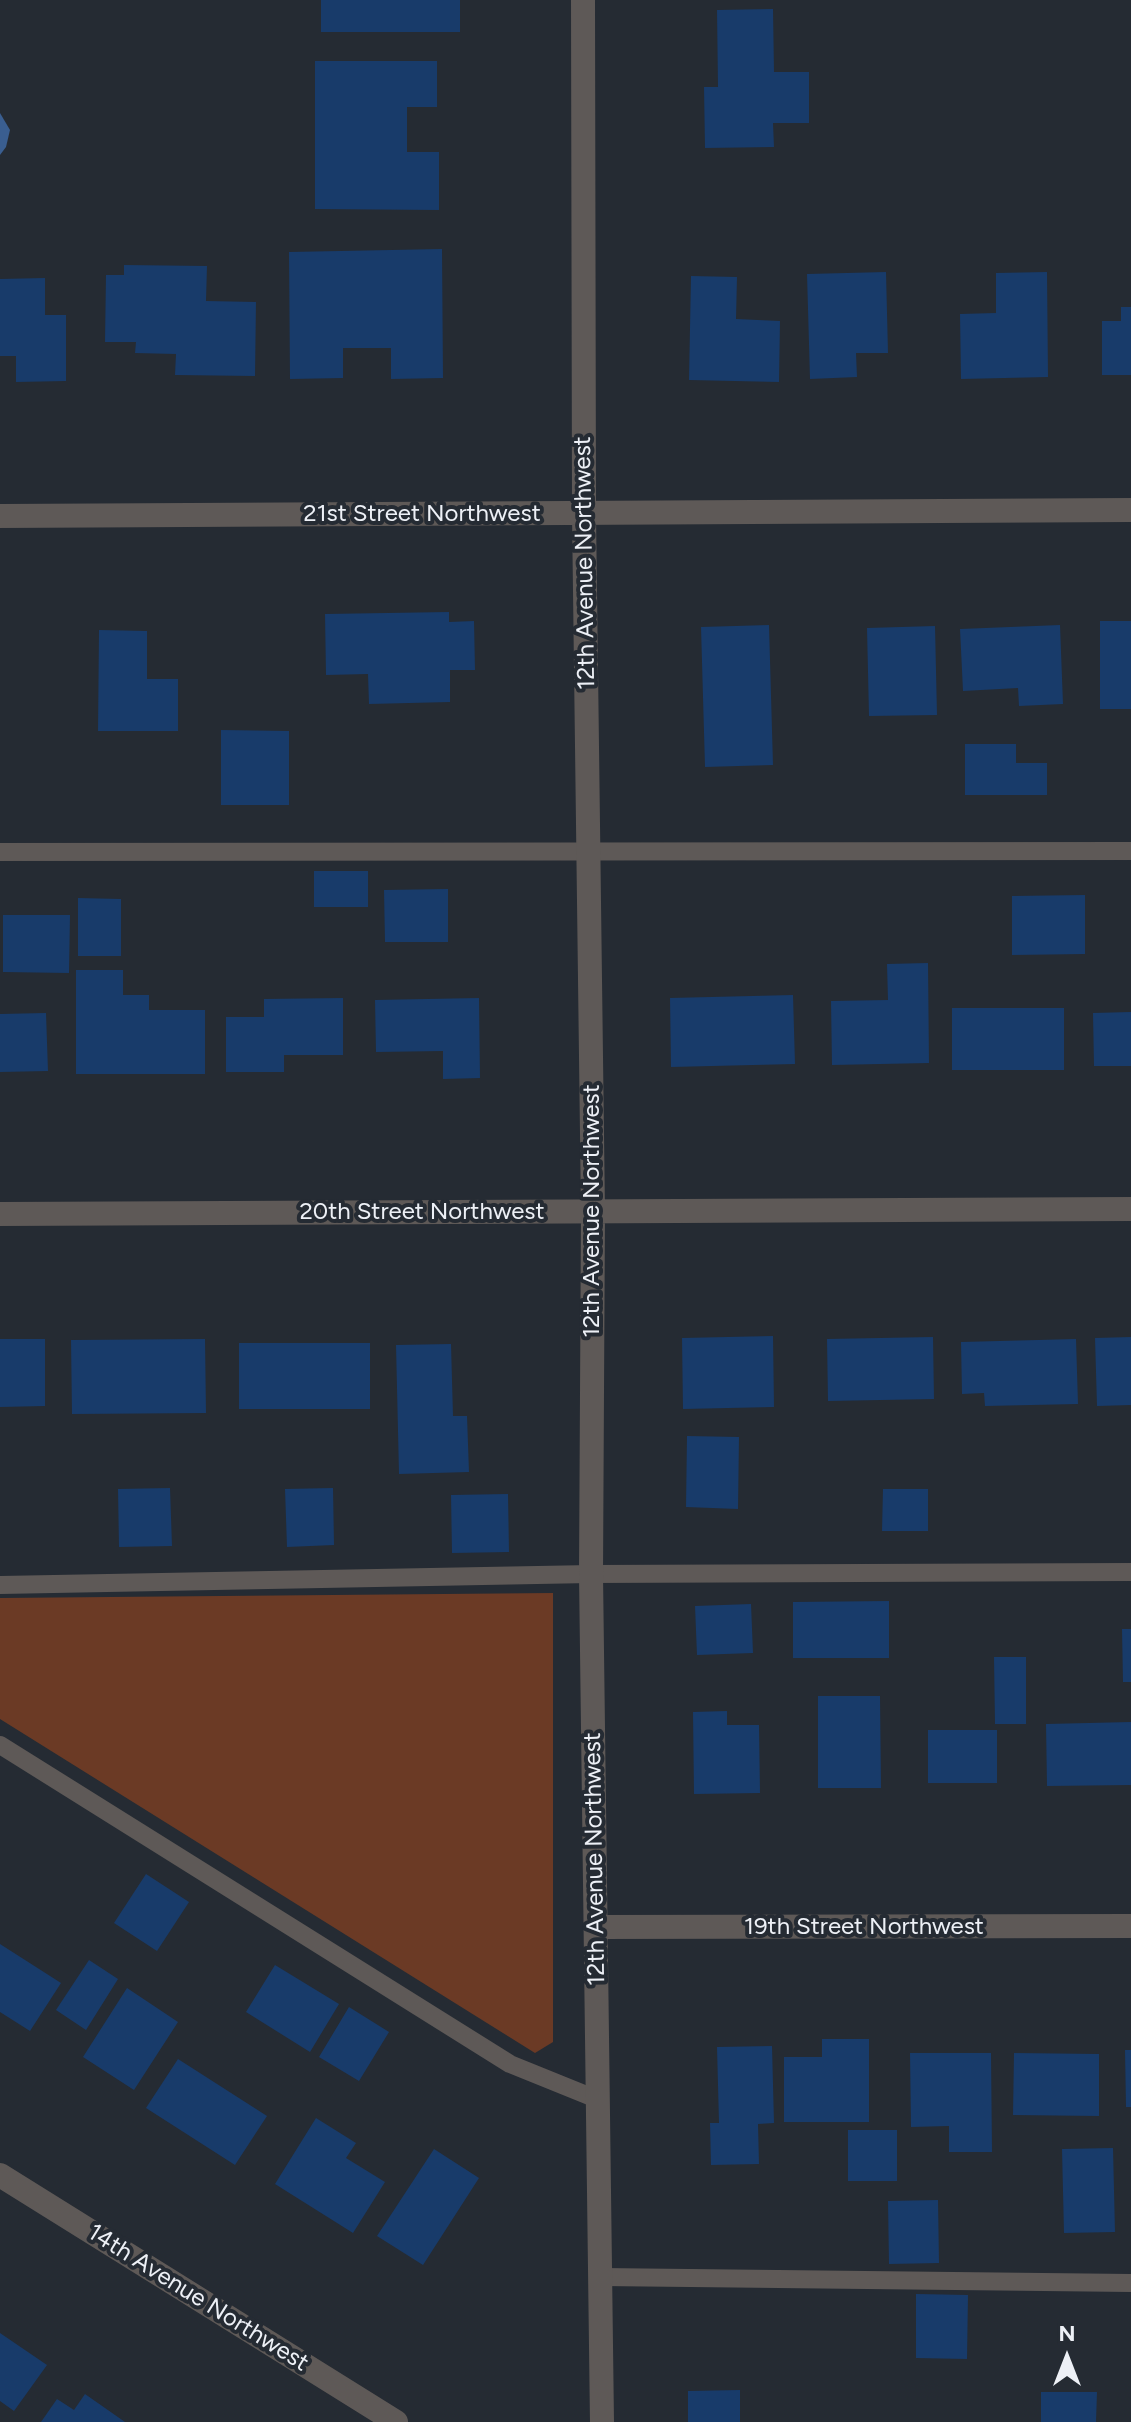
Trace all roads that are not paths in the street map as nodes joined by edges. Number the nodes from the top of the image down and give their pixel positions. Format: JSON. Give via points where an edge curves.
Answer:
{"nodes":[{"id":1,"x":583,"y":0,"type":"edge"},
{"id":2,"x":1131,"y":510,"type":"edge"},
{"id":3,"x":584,"y":514,"type":"junction"},
{"id":4,"x":0,"y":516,"type":"edge"},
{"id":5,"x":588,"y":851,"type":"junction"},
{"id":6,"x":1131,"y":851,"type":"edge"},
{"id":7,"x":0,"y":852,"type":"edge"},
{"id":8,"x":1131,"y":1209,"type":"edge"},
{"id":9,"x":593,"y":1211,"type":"junction"},
{"id":10,"x":0,"y":1214,"type":"edge"},
{"id":11,"x":1131,"y":1572,"type":"edge"},
{"id":12,"x":591,"y":1574,"type":"junction"},
{"id":13,"x":0,"y":1585,"type":"edge"},
{"id":14,"x":0,"y":1745,"type":"edge"},
{"id":15,"x":1131,"y":1926,"type":"edge"},
{"id":16,"x":596,"y":1927,"type":"junction"},
{"id":17,"x":599,"y":2100,"type":"junction"},
{"id":18,"x":0,"y":2175,"type":"edge"},
{"id":19,"x":601,"y":2277,"type":"junction"},
{"id":20,"x":1131,"y":2283,"type":"edge"},
{"id":21,"x":396,"y":2422,"type":"edge"},
{"id":22,"x":602,"y":2422,"type":"edge"}],
"edges":[{"from":1,"to":3,"type":"street","name":"12th Avenue Northwest"},
{"from":2,"to":3,"type":"street","name":"21st Street Northwest"},
{"from":3,"to":4,"type":"street","name":"21st Street Northwest"},
{"from":3,"to":5,"type":"street","name":"12th Avenue Northwest"},
{"from":5,"to":6,"type":"lane"},
{"from":5,"to":7,"type":"lane"},
{"from":5,"to":9,"type":"street","name":"12th Avenue Northwest"},
{"from":8,"to":9,"type":"street","name":"20th Street Northwest"},
{"from":9,"to":10,"type":"street","name":"20th Street Northwest"},
{"from":9,"to":12,"type":"street","name":"12th Avenue Northwest"},
{"from":11,"to":12,"type":"lane"},
{"from":12,"to":13,"type":"lane"},
{"from":12,"to":16,"type":"street","name":"12th Avenue Northwest"},
{"from":14,"to":17,"type":"lane","via":[[510,2064]]},
{"from":15,"to":16,"type":"street","name":"19th Street Northwest"},
{"from":16,"to":17,"type":"street","name":"12th Avenue Northwest"},
{"from":17,"to":19,"type":"street","name":"12th Avenue Northwest"},
{"from":18,"to":21,"type":"street","name":"14th Avenue Northwest"},
{"from":19,"to":20,"type":"lane"},
{"from":19,"to":22,"type":"street","name":"12th Avenue Northwest"}]}
